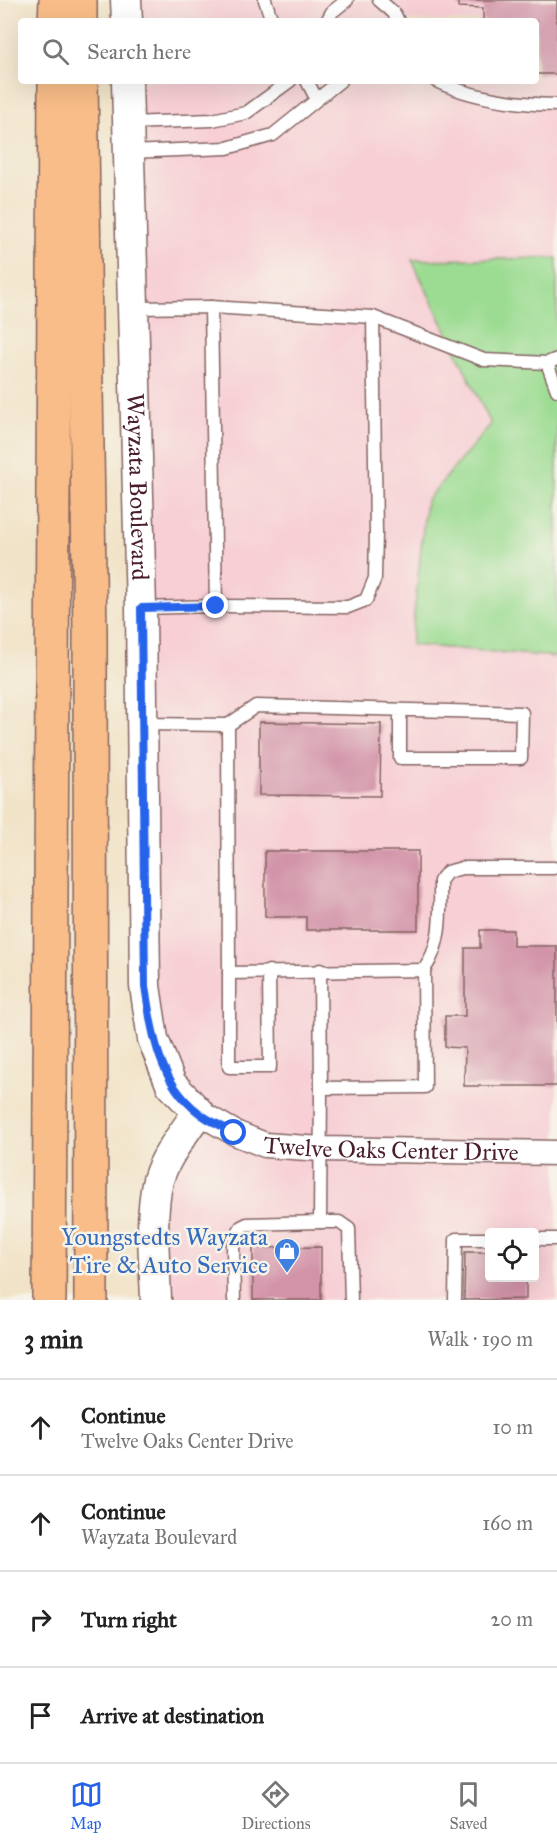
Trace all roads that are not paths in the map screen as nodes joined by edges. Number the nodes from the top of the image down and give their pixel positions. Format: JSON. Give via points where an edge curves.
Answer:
{"nodes":[{"id":1,"x":56,"y":0,"type":"edge"},
{"id":2,"x":80,"y":0,"type":"edge"},
{"id":3,"x":126,"y":0,"type":"edge"},
{"id":4,"x":265,"y":0,"type":"edge"},
{"id":5,"x":346,"y":0,"type":"edge"},
{"id":6,"x":379,"y":0,"type":"edge"},
{"id":7,"x":399,"y":0,"type":"edge"},
{"id":8,"x":396,"y":17,"type":"edge"},
{"id":9,"x":55,"y":18,"type":"edge"},
{"id":10,"x":80,"y":18,"type":"edge"},
{"id":11,"x":127,"y":18,"type":"edge"},
{"id":12,"x":271,"y":18,"type":"edge"},
{"id":13,"x":329,"y":18,"type":"edge"},
{"id":14,"x":55,"y":84,"type":"edge"},
{"id":15,"x":81,"y":84,"type":"edge"},
{"id":16,"x":127,"y":84,"type":"edge"},
{"id":17,"x":286,"y":84,"type":"edge"},
{"id":18,"x":308,"y":84,"type":"edge"},
{"id":19,"x":336,"y":84,"type":"edge"},
{"id":20,"x":442,"y":84,"type":"edge"},
{"id":21,"x":316,"y":99,"type":"junction"},
{"id":22,"x":557,"y":105,"type":"edge"},
{"id":23,"x":128,"y":123,"type":"junction"},
{"id":24,"x":128,"y":152,"type":"junction"},
{"id":25,"x":133,"y":308,"type":"junction"},
{"id":26,"x":212,"y":308,"type":"junction"},
{"id":27,"x":373,"y":317,"type":"junction"},
{"id":28,"x":552,"y":361,"type":"edge"},
{"id":29,"x":557,"y":390,"type":"edge"},
{"id":30,"x":216,"y":606,"type":"junction"},
{"id":31,"x":141,"y":608,"type":"junction"},
{"id":32,"x":400,"y":710,"type":"junction"},
{"id":33,"x":142,"y":724,"type":"junction"},
{"id":34,"x":228,"y":725,"type":"junction"},
{"id":35,"x":555,"y":868,"type":"dead end"},
{"id":36,"x":320,"y":970,"type":"junction"},
{"id":37,"x":424,"y":970,"type":"junction"},
{"id":38,"x":269,"y":971,"type":"junction"},
{"id":39,"x":229,"y":973,"type":"junction"},
{"id":40,"x":321,"y":1088,"type":"junction"},
{"id":41,"x":198,"y":1112,"type":"junction"},
{"id":42,"x":321,"y":1149,"type":"junction"},
{"id":43,"x":557,"y":1153,"type":"edge"},
{"id":44,"x":93,"y":1166,"type":"junction"},
{"id":45,"x":320,"y":1222,"type":"junction"},
{"id":46,"x":485,"y":1239,"type":"edge"},
{"id":47,"x":539,"y":1239,"type":"edge"},
{"id":48,"x":557,"y":1239,"type":"edge"},
{"id":49,"x":49,"y":1300,"type":"edge"},
{"id":50,"x":91,"y":1300,"type":"edge"},
{"id":51,"x":99,"y":1300,"type":"edge"},
{"id":52,"x":156,"y":1300,"type":"edge"},
{"id":53,"x":234,"y":1300,"type":"edge"},
{"id":54,"x":351,"y":1300,"type":"edge"},
{"id":55,"x":455,"y":1300,"type":"edge"}],
"edges":[{"from":1,"to":9,"type":"highway"},
{"from":2,"to":10,"type":"highway"},
{"from":3,"to":11,"type":"street"},
{"from":4,"to":12,"type":"lane"},
{"from":5,"to":13,"type":"lane"},
{"from":6,"to":8,"type":"lane"},
{"from":7,"to":8,"type":"lane"},
{"from":14,"to":49,"type":"highway"},
{"from":15,"to":44,"type":"highway","via":[[91,656]]},
{"from":16,"to":23,"type":"street","name":"Wayzata Boulevard"},
{"from":17,"to":23,"type":"lane","via":[[246,112],[212,120]]},
{"from":18,"to":21,"type":"lane"},
{"from":19,"to":21,"type":"lane"},
{"from":20,"to":22,"type":"lane","via":[[455,90],[530,104]]},
{"from":21,"to":24,"type":"lane","via":[[273,135],[227,148]]},
{"from":23,"to":24,"type":"street","name":"Wayzata Boulevard"},
{"from":24,"to":25,"type":"street","name":"Wayzata Boulevard"},
{"from":25,"to":26,"type":"lane"},
{"from":25,"to":31,"type":"street","name":"Wayzata Boulevard"},
{"from":26,"to":27,"type":"lane"},
{"from":26,"to":30,"type":"lane"},
{"from":27,"to":28,"type":"lane","via":[[484,360]]},
{"from":27,"to":30,"type":"lane","via":[[375,578],[366,600],[348,607]]},
{"from":28,"to":29,"type":"lane"},
{"from":30,"to":31,"type":"lane"},
{"from":31,"to":33,"type":"street","name":"Wayzata Boulevard"},
{"from":32,"to":32,"type":"lane","via":[[522,713],[521,758],[400,758]]},
{"from":32,"to":34,"type":"lane","via":[[256,706]]},
{"from":33,"to":34,"type":"lane"},
{"from":33,"to":41,"type":"street","name":"Wayzata Boulevard","via":[[145,986],[153,1039],[171,1084]]},
{"from":34,"to":39,"type":"lane"},
{"from":35,"to":37,"type":"lane","via":[[462,868],[447,873],[440,881],[440,931],[434,955]]},
{"from":36,"to":37,"type":"lane"},
{"from":36,"to":38,"type":"lane"},
{"from":36,"to":40,"type":"lane"},
{"from":37,"to":40,"type":"lane","via":[[425,1087]]},
{"from":38,"to":39,"type":"lane"},
{"from":38,"to":39,"type":"lane","via":[[270,1067],[229,1067]]},
{"from":40,"to":42,"type":"lane"},
{"from":41,"to":42,"type":"street","name":"Twelve Oaks Center Drive","via":[[234,1133],[266,1145]]},
{"from":41,"to":52,"type":"street","via":[[158,1179],[154,1211]]},
{"from":42,"to":43,"type":"street","name":"Twelve Oaks Center Drive"},
{"from":42,"to":45,"type":"lane"},
{"from":44,"to":50,"type":"highway"},
{"from":44,"to":51,"type":"highway"},
{"from":45,"to":53,"type":"lane","via":[[241,1227],[233,1245]]},
{"from":45,"to":54,"type":"lane","via":[[339,1222],[349,1229]]},
{"from":46,"to":55,"type":"lane","via":[[456,1239]]},
{"from":47,"to":48,"type":"lane"}]}
